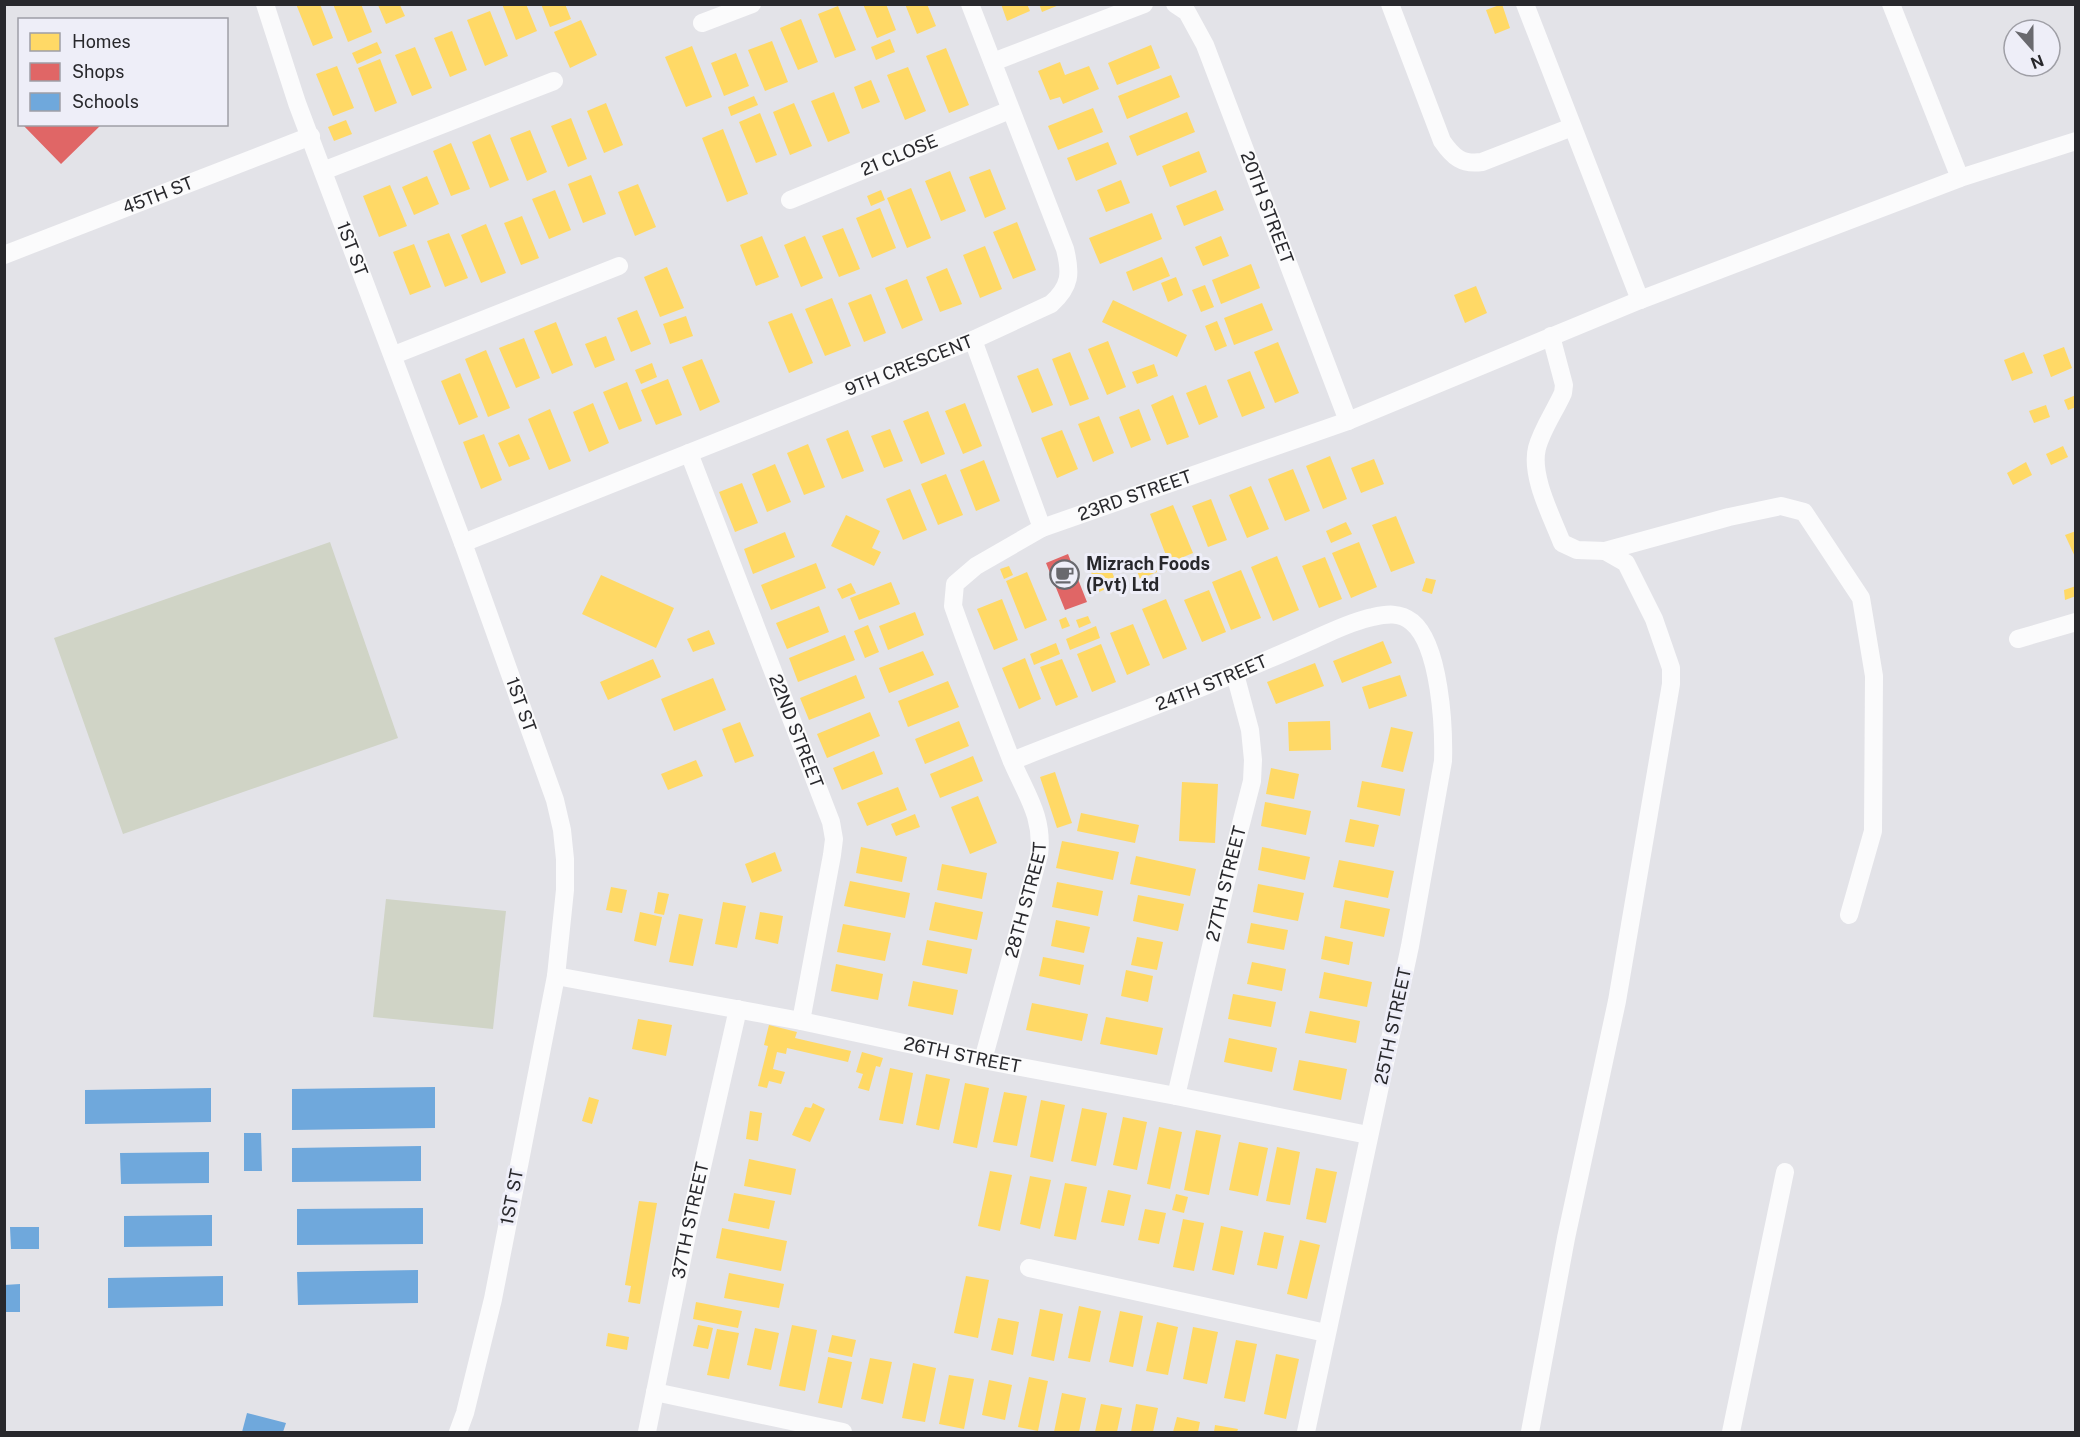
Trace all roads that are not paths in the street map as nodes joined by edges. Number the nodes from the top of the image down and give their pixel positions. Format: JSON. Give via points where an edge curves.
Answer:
{"nodes":[{"id":1,"x":265,"y":4,"type":"edge"},
{"id":2,"x":752,"y":4,"type":"edge"},
{"id":3,"x":970,"y":4,"type":"edge"},
{"id":4,"x":1144,"y":4,"type":"edge"},
{"id":5,"x":1175,"y":4,"type":"edge"},
{"id":6,"x":1390,"y":4,"type":"edge"},
{"id":7,"x":1525,"y":4,"type":"edge"},
{"id":8,"x":1891,"y":4,"type":"edge"},
{"id":9,"x":702,"y":23,"type":"dead end"},
{"id":10,"x":993,"y":62,"type":"junction"},
{"id":11,"x":554,"y":81,"type":"dead end"},
{"id":12,"x":1010,"y":110,"type":"junction"},
{"id":13,"x":1572,"y":127,"type":"junction"},
{"id":14,"x":311,"y":136,"type":"junction"},
{"id":15,"x":2076,"y":141,"type":"edge"},
{"id":16,"x":324,"y":171,"type":"junction"},
{"id":17,"x":1960,"y":178,"type":"junction"},
{"id":18,"x":790,"y":200,"type":"dead end"},
{"id":19,"x":4,"y":255,"type":"edge"},
{"id":20,"x":619,"y":266,"type":"dead end"},
{"id":21,"x":1640,"y":300,"type":"junction"},
{"id":22,"x":1551,"y":336,"type":"junction"},
{"id":23,"x":973,"y":340,"type":"junction"},
{"id":24,"x":394,"y":355,"type":"junction"},
{"id":25,"x":1348,"y":420,"type":"junction"},
{"id":26,"x":689,"y":453,"type":"junction"},
{"id":27,"x":1042,"y":528,"type":"junction"},
{"id":28,"x":464,"y":543,"type":"junction"},
{"id":29,"x":1605,"y":551,"type":"junction"},
{"id":30,"x":953,"y":606,"type":"joint"},
{"id":31,"x":1411,"y":622,"type":"joint"},
{"id":32,"x":2076,"y":622,"type":"edge"},
{"id":33,"x":2018,"y":639,"type":"dead end"},
{"id":34,"x":1235,"y":674,"type":"junction"},
{"id":35,"x":1012,"y":761,"type":"junction"},
{"id":36,"x":1849,"y":915,"type":"dead end"},
{"id":37,"x":556,"y":976,"type":"junction"},
{"id":38,"x":738,"y":1009,"type":"junction"},
{"id":39,"x":801,"y":1021,"type":"junction"},
{"id":40,"x":983,"y":1060,"type":"junction"},
{"id":41,"x":1176,"y":1096,"type":"junction"},
{"id":42,"x":1368,"y":1135,"type":"junction"},
{"id":43,"x":1785,"y":1172,"type":"dead end"},
{"id":44,"x":1029,"y":1268,"type":"dead end"},
{"id":45,"x":1326,"y":1333,"type":"junction"},
{"id":46,"x":655,"y":1392,"type":"junction"},
{"id":47,"x":459,"y":1432,"type":"edge"},
{"id":48,"x":647,"y":1432,"type":"edge"},
{"id":49,"x":843,"y":1432,"type":"edge"},
{"id":50,"x":1306,"y":1432,"type":"edge"},
{"id":51,"x":1530,"y":1432,"type":"edge"},
{"id":52,"x":1731,"y":1432,"type":"edge"}],
"edges":[{"from":1,"to":14,"type":"street","name":"1ST ST"},
{"from":2,"to":9,"type":"street"},
{"from":3,"to":10,"type":"street","name":"9TH CRESCENT"},
{"from":4,"to":10,"type":"street"},
{"from":5,"to":25,"type":"street","name":"20TH STREET","via":[[1187,12],[1205,45]]},
{"from":6,"to":13,"type":"street","via":[[1442,141],[1453,157],[1472,164],[1482,162]]},
{"from":7,"to":13,"type":"street"},
{"from":8,"to":17,"type":"street"},
{"from":10,"to":12,"type":"street","name":"9TH CRESCENT"},
{"from":11,"to":16,"type":"street"},
{"from":12,"to":18,"type":"street","name":"21 CLOSE"},
{"from":12,"to":23,"type":"street","name":"9TH CRESCENT","via":[[1065,249],[1068,280],[1062,294],[1051,304]]},
{"from":13,"to":21,"type":"street"},
{"from":14,"to":16,"type":"street","name":"1ST ST"},
{"from":14,"to":19,"type":"street","name":"45TH ST"},
{"from":15,"to":17,"type":"street","name":"23RD STREET"},
{"from":16,"to":24,"type":"street","name":"1ST ST"},
{"from":17,"to":21,"type":"street","name":"23RD STREET"},
{"from":20,"to":24,"type":"street"},
{"from":21,"to":22,"type":"street","name":"23RD STREET"},
{"from":22,"to":25,"type":"street","name":"23RD STREET"},
{"from":22,"to":29,"type":"street","via":[[1564,384],[1537,447],[1540,486],[1562,543],[1577,550]]},
{"from":23,"to":26,"type":"street","name":"9TH CRESCENT"},
{"from":23,"to":27,"type":"street"},
{"from":24,"to":28,"type":"street","name":"1ST ST"},
{"from":25,"to":27,"type":"street","name":"23RD STREET"},
{"from":26,"to":28,"type":"street","name":"9TH CRESCENT"},
{"from":26,"to":39,"type":"street","name":"22ND STREET","via":[[831,822],[832,855]]},
{"from":27,"to":30,"type":"street","name":"23RD STREET","via":[[976,566],[955,584]]},
{"from":28,"to":37,"type":"street","name":"1ST ST","via":[[555,800],[562,830],[565,890]]},
{"from":29,"to":36,"type":"street","via":[[1781,506],[1804,512],[1814,526],[1861,598],[1874,676],[1873,831]]},
{"from":29,"to":51,"type":"street","via":[[1626,563],[1654,620],[1671,668],[1671,684],[1617,1001],[1566,1238]]},
{"from":30,"to":35,"type":"street","name":"28TH STREET"},
{"from":31,"to":34,"type":"street","name":"24TH STREET","via":[[1393,614],[1371,617]]},
{"from":31,"to":42,"type":"street","name":"25TH STREET","via":[[1433,661],[1443,761],[1410,946]]},
{"from":32,"to":33,"type":"street"},
{"from":34,"to":35,"type":"street","name":"24TH STREET"},
{"from":34,"to":41,"type":"street","name":"27TH STREET","via":[[1250,730],[1252,781]]},
{"from":35,"to":40,"type":"street","name":"28TH STREET","via":[[1038,819],[1041,837]]},
{"from":37,"to":38,"type":"street","name":"26TH STREET"},
{"from":37,"to":47,"type":"street","name":"1ST ST","via":[[493,1299]]},
{"from":38,"to":39,"type":"street","name":"26TH STREET"},
{"from":38,"to":46,"type":"street","name":"37TH STREET"},
{"from":39,"to":40,"type":"street","name":"26TH STREET"},
{"from":40,"to":41,"type":"street","name":"26TH STREET"},
{"from":41,"to":42,"type":"street","name":"26TH STREET"},
{"from":42,"to":45,"type":"street","name":"25TH STREET"},
{"from":43,"to":52,"type":"street"},
{"from":44,"to":45,"type":"street"},
{"from":45,"to":50,"type":"street","name":"25TH STREET"},
{"from":46,"to":48,"type":"street","name":"37TH STREET"},
{"from":46,"to":49,"type":"street"}]}
